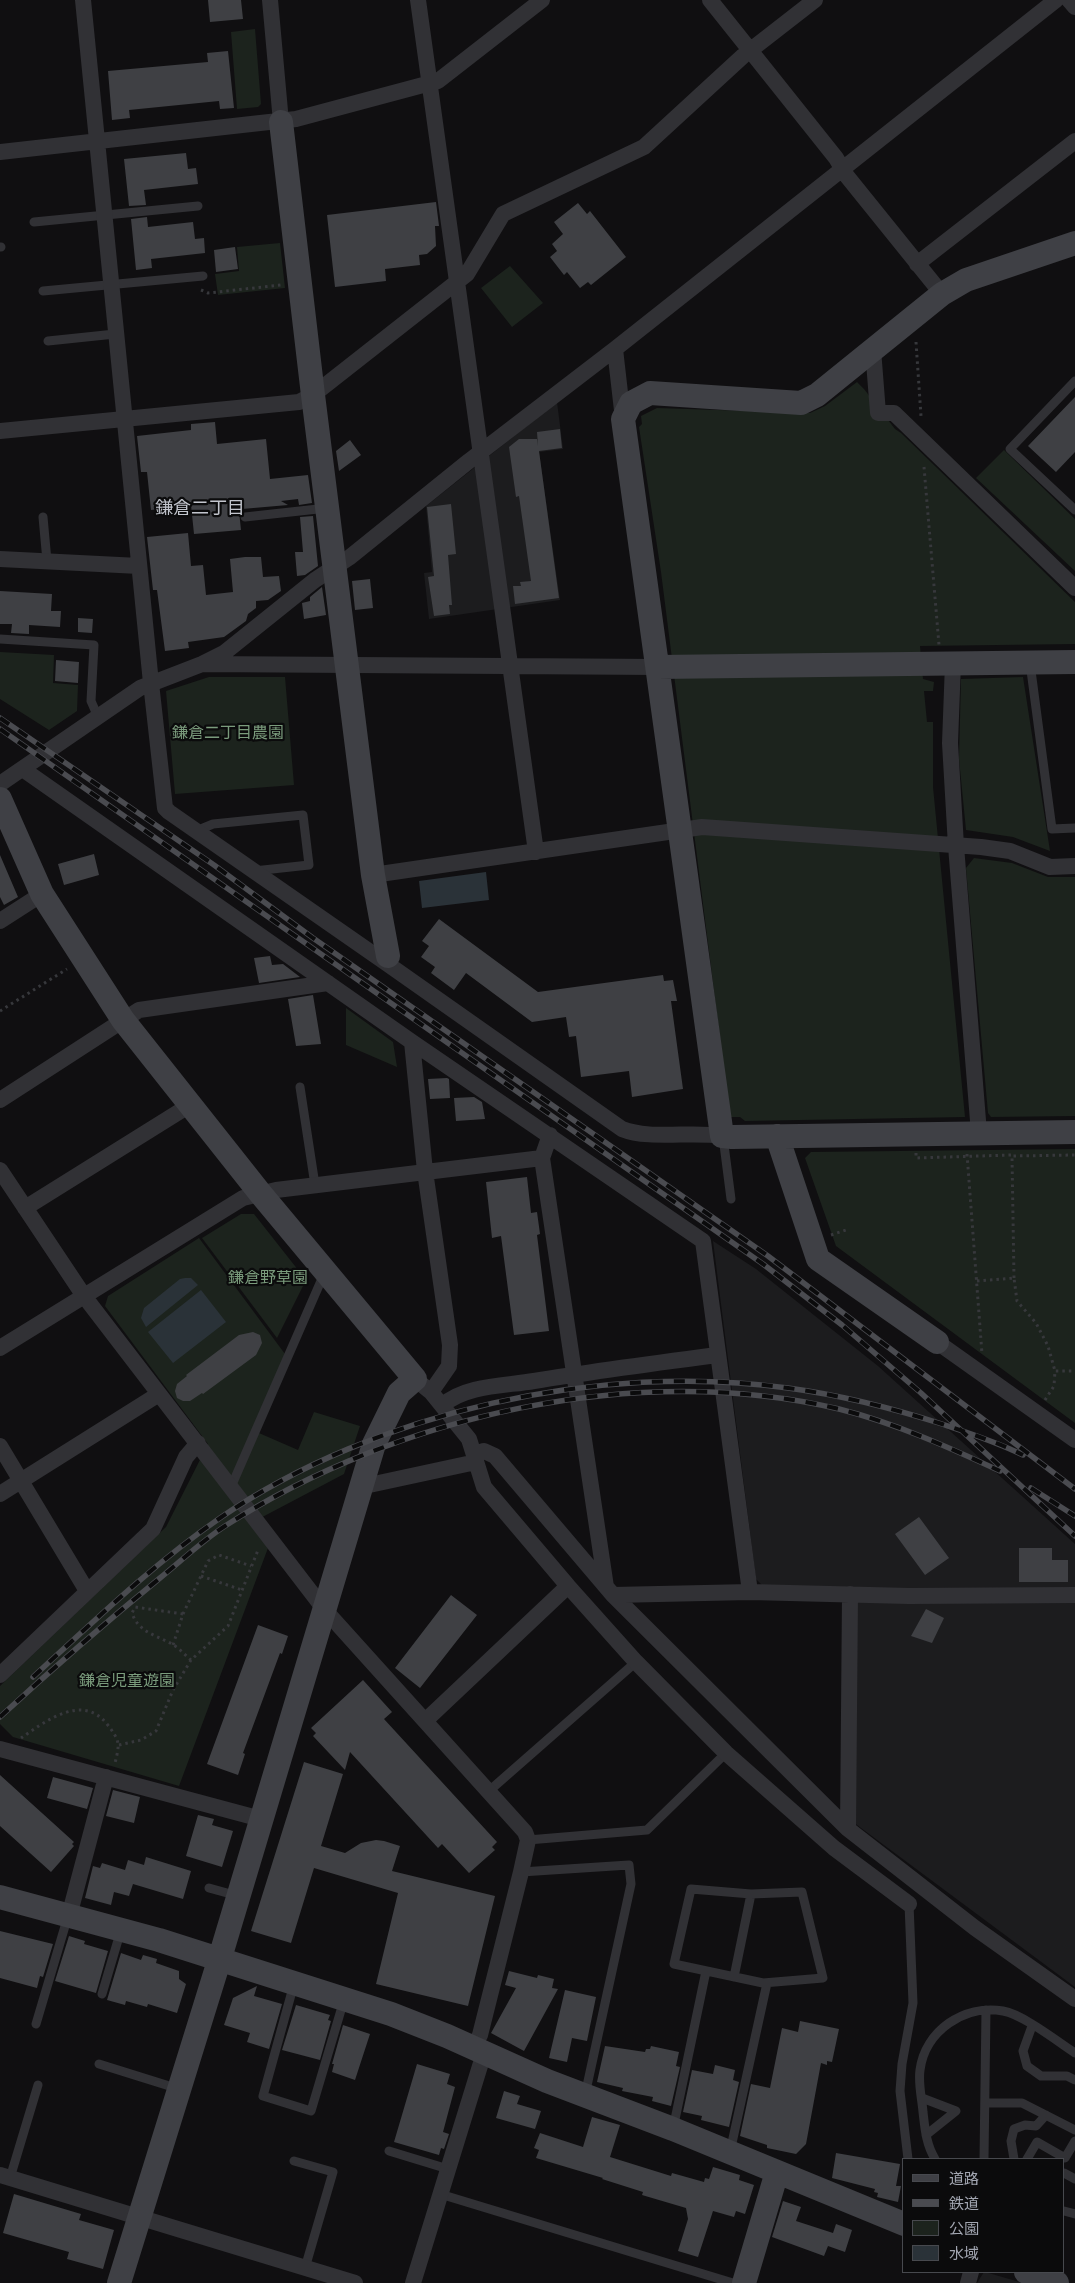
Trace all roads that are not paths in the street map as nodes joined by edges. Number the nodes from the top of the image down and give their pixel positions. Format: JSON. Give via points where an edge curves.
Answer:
{"nodes":[{"id":1,"x":83,"y":0,"type":"edge"},
{"id":2,"x":270,"y":0,"type":"edge"},
{"id":3,"x":418,"y":0,"type":"edge"},
{"id":4,"x":542,"y":0,"type":"edge"},
{"id":5,"x":710,"y":0,"type":"edge"},
{"id":6,"x":815,"y":0,"type":"edge"},
{"id":7,"x":1056,"y":0,"type":"edge"},
{"id":8,"x":1069,"y":0,"type":"edge"},
{"id":9,"x":1075,"y":7,"type":"edge"},
{"id":10,"x":750,"y":51,"type":"junction"},
{"id":11,"x":430,"y":84,"type":"junction"},
{"id":12,"x":281,"y":122,"type":"junction"},
{"id":13,"x":1075,"y":141,"type":"edge"},
{"id":14,"x":97,"y":142,"type":"junction"},
{"id":15,"x":0,"y":152,"type":"edge"},
{"id":16,"x":843,"y":168,"type":"junction"},
{"id":17,"x":198,"y":206,"type":"dead end"},
{"id":18,"x":104,"y":216,"type":"junction"},
{"id":19,"x":34,"y":222,"type":"dead end"},
{"id":20,"x":1074,"y":248,"type":"edge"},
{"id":21,"x":916,"y":264,"type":"junction"},
{"id":22,"x":203,"y":276,"type":"dead end"},
{"id":23,"x":457,"y":283,"type":"junction"},
{"id":24,"x":110,"y":286,"type":"junction"},
{"id":25,"x":43,"y":291,"type":"dead end"},
{"id":26,"x":942,"y":294,"type":"junction"},
{"id":27,"x":115,"y":334,"type":"junction"},
{"id":28,"x":48,"y":341,"type":"dead end"},
{"id":29,"x":615,"y":349,"type":"junction"},
{"id":30,"x":873,"y":349,"type":"junction"},
{"id":31,"x":1075,"y":381,"type":"edge"},
{"id":32,"x":313,"y":395,"type":"junction"},
{"id":33,"x":125,"y":418,"type":"junction"},
{"id":34,"x":623,"y":419,"type":"junction"},
{"id":35,"x":0,"y":431,"type":"edge"},
{"id":36,"x":480,"y":452,"type":"junction"},
{"id":37,"x":327,"y":508,"type":"junction"},
{"id":38,"x":1075,"y":510,"type":"edge"},
{"id":39,"x":245,"y":517,"type":"dead end"},
{"id":40,"x":43,"y":518,"type":"dead end"},
{"id":41,"x":0,"y":559,"type":"edge"},
{"id":42,"x":47,"y":561,"type":"junction"},
{"id":43,"x":139,"y":566,"type":"junction"},
{"id":44,"x":335,"y":568,"type":"junction"},
{"id":45,"x":1075,"y":588,"type":"edge"},
{"id":46,"x":0,"y":639,"type":"edge"},
{"id":47,"x":946,"y":658,"type":"junction"},
{"id":48,"x":1030,"y":662,"type":"junction"},
{"id":49,"x":1075,"y":662,"type":"edge"},
{"id":50,"x":202,"y":664,"type":"junction"},
{"id":51,"x":346,"y":664,"type":"junction"},
{"id":52,"x":510,"y":665,"type":"junction"},
{"id":53,"x":658,"y":666,"type":"junction"},
{"id":54,"x":151,"y":684,"type":"junction"},
{"id":55,"x":98,"y":717,"type":"junction"},
{"id":56,"x":24,"y":770,"type":"junction"},
{"id":57,"x":0,"y":784,"type":"edge"},
{"id":58,"x":0,"y":799,"type":"edge"},
{"id":59,"x":1075,"y":828,"type":"edge"},
{"id":60,"x":196,"y":831,"type":"junction"},
{"id":61,"x":679,"y":831,"type":"junction"},
{"id":62,"x":956,"y":846,"type":"junction"},
{"id":63,"x":536,"y":852,"type":"junction"},
{"id":64,"x":1075,"y":866,"type":"edge"},
{"id":65,"x":254,"y":871,"type":"junction"},
{"id":66,"x":373,"y":875,"type":"junction"},
{"id":67,"x":42,"y":894,"type":"junction"},
{"id":68,"x":0,"y":921,"type":"edge"},
{"id":69,"x":388,"y":961,"type":"junction"},
{"id":70,"x":328,"y":983,"type":"junction"},
{"id":71,"x":123,"y":1020,"type":"junction"},
{"id":72,"x":412,"y":1042,"type":"junction"},
{"id":73,"x":300,"y":1087,"type":"dead end"},
{"id":74,"x":0,"y":1100,"type":"edge"},
{"id":75,"x":190,"y":1105,"type":"junction"},
{"id":76,"x":1075,"y":1132,"type":"edge"},
{"id":77,"x":550,"y":1135,"type":"junction"},
{"id":78,"x":722,"y":1136,"type":"junction"},
{"id":79,"x":777,"y":1136,"type":"junction"},
{"id":80,"x":973,"y":1142,"type":"junction"},
{"id":81,"x":542,"y":1158,"type":"junction"},
{"id":82,"x":0,"y":1170,"type":"edge"},
{"id":83,"x":424,"y":1171,"type":"junction"},
{"id":84,"x":315,"y":1185,"type":"junction"},
{"id":85,"x":260,"y":1193,"type":"junction"},
{"id":86,"x":731,"y":1199,"type":"dead end"},
{"id":87,"x":25,"y":1208,"type":"junction"},
{"id":88,"x":325,"y":1272,"type":"junction"},
{"id":89,"x":84,"y":1296,"type":"junction"},
{"id":90,"x":936,"y":1342,"type":"joint"},
{"id":91,"x":0,"y":1348,"type":"edge"},
{"id":92,"x":717,"y":1355,"type":"junction"},
{"id":93,"x":575,"y":1374,"type":"junction"},
{"id":94,"x":423,"y":1386,"type":"junction"},
{"id":95,"x":159,"y":1394,"type":"junction"},
{"id":96,"x":443,"y":1405,"type":"junction"},
{"id":97,"x":1075,"y":1440,"type":"edge"},
{"id":98,"x":198,"y":1443,"type":"junction"},
{"id":99,"x":0,"y":1446,"type":"edge"},
{"id":100,"x":475,"y":1458,"type":"junction"},
{"id":101,"x":22,"y":1480,"type":"junction"},
{"id":102,"x":360,"y":1486,"type":"junction"},
{"id":103,"x":231,"y":1487,"type":"junction"},
{"id":104,"x":0,"y":1494,"type":"edge"},
{"id":105,"x":568,"y":1586,"type":"junction"},
{"id":106,"x":87,"y":1591,"type":"junction"},
{"id":107,"x":610,"y":1591,"type":"junction"},
{"id":108,"x":750,"y":1592,"type":"junction"},
{"id":109,"x":850,"y":1594,"type":"junction"},
{"id":110,"x":1075,"y":1595,"type":"edge"},
{"id":111,"x":324,"y":1609,"type":"junction"},
{"id":112,"x":636,"y":1662,"type":"junction"},
{"id":113,"x":0,"y":1675,"type":"edge"},
{"id":114,"x":425,"y":1721,"type":"junction"},
{"id":115,"x":7,"y":1746,"type":"edge"},
{"id":116,"x":726,"y":1753,"type":"junction"},
{"id":117,"x":109,"y":1778,"type":"junction"},
{"id":118,"x":489,"y":1791,"type":"junction"},
{"id":119,"x":261,"y":1819,"type":"junction"},
{"id":120,"x":848,"y":1829,"type":"junction"},
{"id":121,"x":528,"y":1840,"type":"junction"},
{"id":122,"x":521,"y":1872,"type":"junction"},
{"id":123,"x":209,"y":1888,"type":"dead end"},
{"id":124,"x":751,"y":1894,"type":"junction"},
{"id":125,"x":238,"y":1896,"type":"junction"},
{"id":126,"x":0,"y":1897,"type":"edge"},
{"id":127,"x":909,"y":1904,"type":"joint"},
{"id":128,"x":69,"y":1916,"type":"junction"},
{"id":129,"x":120,"y":1930,"type":"junction"},
{"id":130,"x":219,"y":1960,"type":"junction"},
{"id":131,"x":706,"y":1971,"type":"junction"},
{"id":132,"x":734,"y":1977,"type":"junction"},
{"id":133,"x":767,"y":1983,"type":"junction"},
{"id":134,"x":294,"y":1984,"type":"junction"},
{"id":135,"x":102,"y":1994,"type":"dead end"},
{"id":136,"x":1075,"y":1999,"type":"edge"},
{"id":137,"x":344,"y":2000,"type":"junction"},
{"id":138,"x":986,"y":2010,"type":"junction"},
{"id":139,"x":36,"y":2024,"type":"dead end"},
{"id":140,"x":1032,"y":2026,"type":"junction"},
{"id":141,"x":478,"y":2050,"type":"junction"},
{"id":142,"x":1075,"y":2053,"type":"edge"},
{"id":143,"x":100,"y":2064,"type":"dead end"},
{"id":144,"x":1075,"y":2080,"type":"edge"},
{"id":145,"x":38,"y":2085,"type":"dead end"},
{"id":146,"x":179,"y":2089,"type":"junction"},
{"id":147,"x":584,"y":2096,"type":"junction"},
{"id":148,"x":922,"y":2098,"type":"junction"},
{"id":149,"x":985,"y":2103,"type":"junction"},
{"id":150,"x":1046,"y":2115,"type":"junction"},
{"id":151,"x":673,"y":2129,"type":"junction"},
{"id":152,"x":1075,"y":2130,"type":"edge"},
{"id":153,"x":926,"y":2135,"type":"junction"},
{"id":154,"x":1075,"y":2141,"type":"edge"},
{"id":155,"x":389,"y":2151,"type":"dead end"},
{"id":156,"x":730,"y":2153,"type":"junction"},
{"id":157,"x":908,"y":2158,"type":"edge"},
{"id":158,"x":934,"y":2158,"type":"edge"},
{"id":159,"x":984,"y":2158,"type":"edge"},
{"id":160,"x":1014,"y":2158,"type":"edge"},
{"id":161,"x":1028,"y":2158,"type":"edge"},
{"id":162,"x":1065,"y":2158,"type":"edge"},
{"id":163,"x":1065,"y":2158,"type":"edge"},
{"id":164,"x":294,"y":2161,"type":"dead end"},
{"id":165,"x":448,"y":2169,"type":"junction"},
{"id":166,"x":777,"y":2172,"type":"junction"},
{"id":167,"x":5,"y":2177,"type":"edge"},
{"id":168,"x":440,"y":2194,"type":"junction"},
{"id":169,"x":139,"y":2217,"type":"junction"},
{"id":170,"x":902,"y":2223,"type":"edge"},
{"id":171,"x":305,"y":2268,"type":"junction"},
{"id":172,"x":1029,"y":2273,"type":"edge"},
{"id":173,"x":119,"y":2283,"type":"edge"},
{"id":174,"x":355,"y":2283,"type":"edge"},
{"id":175,"x":413,"y":2283,"type":"edge"},
{"id":176,"x":732,"y":2283,"type":"edge"},
{"id":177,"x":744,"y":2283,"type":"edge"},
{"id":178,"x":1057,"y":2283,"type":"edge"}],
"edges":[{"from":1,"to":14,"type":"street"},
{"from":2,"to":12,"type":"street"},
{"from":3,"to":11,"type":"street"},
{"from":4,"to":11,"type":"street"},
{"from":5,"to":10,"type":"street"},
{"from":6,"to":10,"type":"street"},
{"from":7,"to":16,"type":"street"},
{"from":8,"to":9,"type":"street"},
{"from":10,"to":16,"type":"street"},
{"from":10,"to":23,"type":"street","via":[[644,147],[503,214],[467,274]]},
{"from":11,"to":12,"type":"street"},
{"from":11,"to":23,"type":"street"},
{"from":12,"to":14,"type":"street"},
{"from":12,"to":32,"type":"street"},
{"from":13,"to":21,"type":"street"},
{"from":14,"to":15,"type":"street"},
{"from":14,"to":18,"type":"street"},
{"from":16,"to":21,"type":"street"},
{"from":16,"to":29,"type":"street"},
{"from":17,"to":18,"type":"lane"},
{"from":18,"to":19,"type":"lane"},
{"from":18,"to":24,"type":"street"},
{"from":20,"to":26,"type":"street","via":[[966,280]]},
{"from":21,"to":26,"type":"street"},
{"from":22,"to":24,"type":"lane"},
{"from":23,"to":32,"type":"street"},
{"from":23,"to":36,"type":"street"},
{"from":24,"to":25,"type":"lane"},
{"from":24,"to":27,"type":"street"},
{"from":26,"to":30,"type":"street"},
{"from":27,"to":28,"type":"lane"},
{"from":27,"to":33,"type":"street"},
{"from":29,"to":34,"type":"street"},
{"from":29,"to":36,"type":"street"},
{"from":30,"to":34,"type":"street","via":[[801,403],[650,393],[630,404]]},
{"from":30,"to":45,"type":"street","via":[[878,413],[894,413]]},
{"from":31,"to":38,"type":"lane","via":[[1010,449]]},
{"from":32,"to":33,"type":"street","via":[[299,402]]},
{"from":32,"to":37,"type":"street"},
{"from":33,"to":35,"type":"street"},
{"from":33,"to":43,"type":"street"},
{"from":34,"to":53,"type":"street"},
{"from":36,"to":44,"type":"street"},
{"from":36,"to":52,"type":"street"},
{"from":37,"to":39,"type":"lane"},
{"from":37,"to":44,"type":"street"},
{"from":40,"to":42,"type":"lane"},
{"from":41,"to":42,"type":"street"},
{"from":42,"to":43,"type":"street"},
{"from":43,"to":54,"type":"street"},
{"from":44,"to":50,"type":"street","via":[[315,580],[224,653]]},
{"from":44,"to":51,"type":"street"},
{"from":46,"to":55,"type":"lane","via":[[94,645],[91,701]]},
{"from":47,"to":48,"type":"street"},
{"from":47,"to":53,"type":"street"},
{"from":47,"to":62,"type":"street"},
{"from":48,"to":49,"type":"street"},
{"from":48,"to":59,"type":"lane","via":[[1052,829]]},
{"from":50,"to":51,"type":"street"},
{"from":50,"to":54,"type":"street"},
{"from":51,"to":52,"type":"street"},
{"from":51,"to":66,"type":"street"},
{"from":52,"to":53,"type":"street"},
{"from":52,"to":63,"type":"street"},
{"from":53,"to":61,"type":"street"},
{"from":54,"to":55,"type":"street"},
{"from":54,"to":60,"type":"street","via":[[164,802],[169,812]]},
{"from":55,"to":56,"type":"street"},
{"from":56,"to":57,"type":"street"},
{"from":56,"to":70,"type":"street"},
{"from":58,"to":67,"type":"street"},
{"from":60,"to":65,"type":"street"},
{"from":60,"to":65,"type":"lane","via":[[213,824],[303,815],[310,865]]},
{"from":61,"to":62,"type":"street","via":[[702,827]]},
{"from":61,"to":63,"type":"street"},
{"from":61,"to":78,"type":"street"},
{"from":62,"to":64,"type":"street","via":[[1010,850],[1050,867]]},
{"from":62,"to":80,"type":"street"},
{"from":63,"to":66,"type":"street"},
{"from":65,"to":69,"type":"street"},
{"from":66,"to":69,"type":"street"},
{"from":67,"to":68,"type":"street"},
{"from":67,"to":71,"type":"street"},
{"from":69,"to":78,"type":"street","via":[[622,1129],[640,1134],[702,1133]]},
{"from":70,"to":71,"type":"street","via":[[139,1010]]},
{"from":70,"to":72,"type":"street"},
{"from":71,"to":74,"type":"street"},
{"from":71,"to":75,"type":"street"},
{"from":72,"to":77,"type":"street"},
{"from":72,"to":83,"type":"street"},
{"from":73,"to":84,"type":"lane"},
{"from":75,"to":85,"type":"street"},
{"from":75,"to":87,"type":"street"},
{"from":76,"to":80,"type":"street"},
{"from":77,"to":81,"type":"street"},
{"from":77,"to":92,"type":"street","via":[[702,1241]]},
{"from":78,"to":79,"type":"street"},
{"from":78,"to":86,"type":"lane"},
{"from":79,"to":80,"type":"street"},
{"from":79,"to":90,"type":"street","via":[[818,1258]]},
{"from":81,"to":83,"type":"street"},
{"from":81,"to":93,"type":"street"},
{"from":82,"to":87,"type":"street"},
{"from":83,"to":84,"type":"street"},
{"from":83,"to":94,"type":"street","via":[[450,1345],[449,1366],[443,1377]]},
{"from":84,"to":85,"type":"street"},
{"from":85,"to":88,"type":"street"},
{"from":85,"to":89,"type":"street","via":[[243,1198]]},
{"from":87,"to":89,"type":"street"},
{"from":88,"to":94,"type":"street"},
{"from":88,"to":103,"type":"lane"},
{"from":89,"to":91,"type":"street"},
{"from":89,"to":95,"type":"street"},
{"from":90,"to":97,"type":"street"},
{"from":92,"to":93,"type":"street"},
{"from":92,"to":108,"type":"street"},
{"from":93,"to":96,"type":"street","via":[[469,1391]]},
{"from":93,"to":107,"type":"street"},
{"from":94,"to":96,"type":"street"},
{"from":94,"to":102,"type":"street","via":[[399,1393],[374,1444]]},
{"from":95,"to":98,"type":"street"},
{"from":95,"to":101,"type":"street"},
{"from":96,"to":100,"type":"street","via":[[469,1439]]},
{"from":98,"to":103,"type":"street"},
{"from":98,"to":106,"type":"street","via":[[186,1457],[153,1529]]},
{"from":99,"to":101,"type":"street"},
{"from":100,"to":102,"type":"street"},
{"from":100,"to":105,"type":"street","via":[[484,1487]]},
{"from":100,"to":107,"type":"street","via":[[484,1451],[495,1456]]},
{"from":101,"to":104,"type":"street"},
{"from":101,"to":106,"type":"street"},
{"from":102,"to":111,"type":"street"},
{"from":103,"to":111,"type":"street"},
{"from":105,"to":112,"type":"street"},
{"from":105,"to":114,"type":"street"},
{"from":106,"to":113,"type":"street"},
{"from":107,"to":108,"type":"street"},
{"from":107,"to":120,"type":"street"},
{"from":108,"to":109,"type":"street"},
{"from":109,"to":110,"type":"street"},
{"from":109,"to":120,"type":"street"},
{"from":111,"to":114,"type":"street"},
{"from":111,"to":119,"type":"street"},
{"from":112,"to":116,"type":"street"},
{"from":112,"to":118,"type":"lane"},
{"from":114,"to":118,"type":"street"},
{"from":115,"to":117,"type":"street"},
{"from":116,"to":121,"type":"lane","via":[[647,1830]]},
{"from":116,"to":127,"type":"street","via":[[834,1848]]},
{"from":117,"to":119,"type":"street"},
{"from":117,"to":128,"type":"street"},
{"from":118,"to":121,"type":"street","via":[[525,1832]]},
{"from":119,"to":125,"type":"street"},
{"from":120,"to":136,"type":"street","via":[[975,1928]]},
{"from":121,"to":122,"type":"street"},
{"from":122,"to":141,"type":"street"},
{"from":122,"to":147,"type":"lane","via":[[629,1865],[631,1884]]},
{"from":123,"to":125,"type":"lane"},
{"from":124,"to":131,"type":"lane","via":[[691,1889],[674,1964]]},
{"from":124,"to":132,"type":"lane"},
{"from":124,"to":133,"type":"lane","via":[[802,1892],[823,1978]]},
{"from":125,"to":130,"type":"street"},
{"from":126,"to":128,"type":"street"},
{"from":127,"to":157,"type":"lane","via":[[913,2003],[900,2091]]},
{"from":128,"to":129,"type":"street"},
{"from":128,"to":139,"type":"lane"},
{"from":129,"to":130,"type":"street"},
{"from":129,"to":135,"type":"lane"},
{"from":130,"to":134,"type":"street"},
{"from":130,"to":146,"type":"street"},
{"from":131,"to":132,"type":"lane"},
{"from":131,"to":151,"type":"lane"},
{"from":132,"to":133,"type":"lane"},
{"from":133,"to":156,"type":"lane"},
{"from":134,"to":137,"type":"street"},
{"from":134,"to":137,"type":"lane","via":[[263,2096],[303,2109],[311,2111]]},
{"from":137,"to":141,"type":"street","via":[[391,2014]]},
{"from":138,"to":140,"type":"lane","via":[[1004,2011]]},
{"from":138,"to":148,"type":"lane","via":[[966,2013],[949,2022],[930,2041],[920,2070]]},
{"from":138,"to":149,"type":"lane"},
{"from":140,"to":142,"type":"lane"},
{"from":140,"to":144,"type":"lane","via":[[1023,2051],[1027,2066],[1041,2076],[1067,2076]]},
{"from":141,"to":147,"type":"street"},
{"from":141,"to":165,"type":"street"},
{"from":143,"to":146,"type":"lane"},
{"from":145,"to":167,"type":"lane"},
{"from":146,"to":169,"type":"street"},
{"from":147,"to":151,"type":"street"},
{"from":148,"to":153,"type":"lane"},
{"from":148,"to":153,"type":"lane","via":[[956,2111]]},
{"from":149,"to":150,"type":"lane","via":[[1022,2103]]},
{"from":149,"to":159,"type":"lane"},
{"from":150,"to":152,"type":"lane"},
{"from":150,"to":160,"type":"lane","via":[[1036,2126],[1014,2129],[1011,2141]]},
{"from":151,"to":156,"type":"street"},
{"from":153,"to":158,"type":"lane"},
{"from":154,"to":162,"type":"lane"},
{"from":155,"to":165,"type":"lane"},
{"from":156,"to":166,"type":"street"},
{"from":161,"to":163,"type":"lane","via":[[1037,2142]]},
{"from":164,"to":171,"type":"lane","via":[[333,2172]]},
{"from":165,"to":168,"type":"street"},
{"from":166,"to":170,"type":"street"},
{"from":166,"to":177,"type":"street"},
{"from":167,"to":169,"type":"street"},
{"from":168,"to":175,"type":"street"},
{"from":168,"to":176,"type":"lane"},
{"from":169,"to":171,"type":"street"},
{"from":169,"to":173,"type":"street"},
{"from":171,"to":174,"type":"street"},
{"from":172,"to":178,"type":"street"}]}
